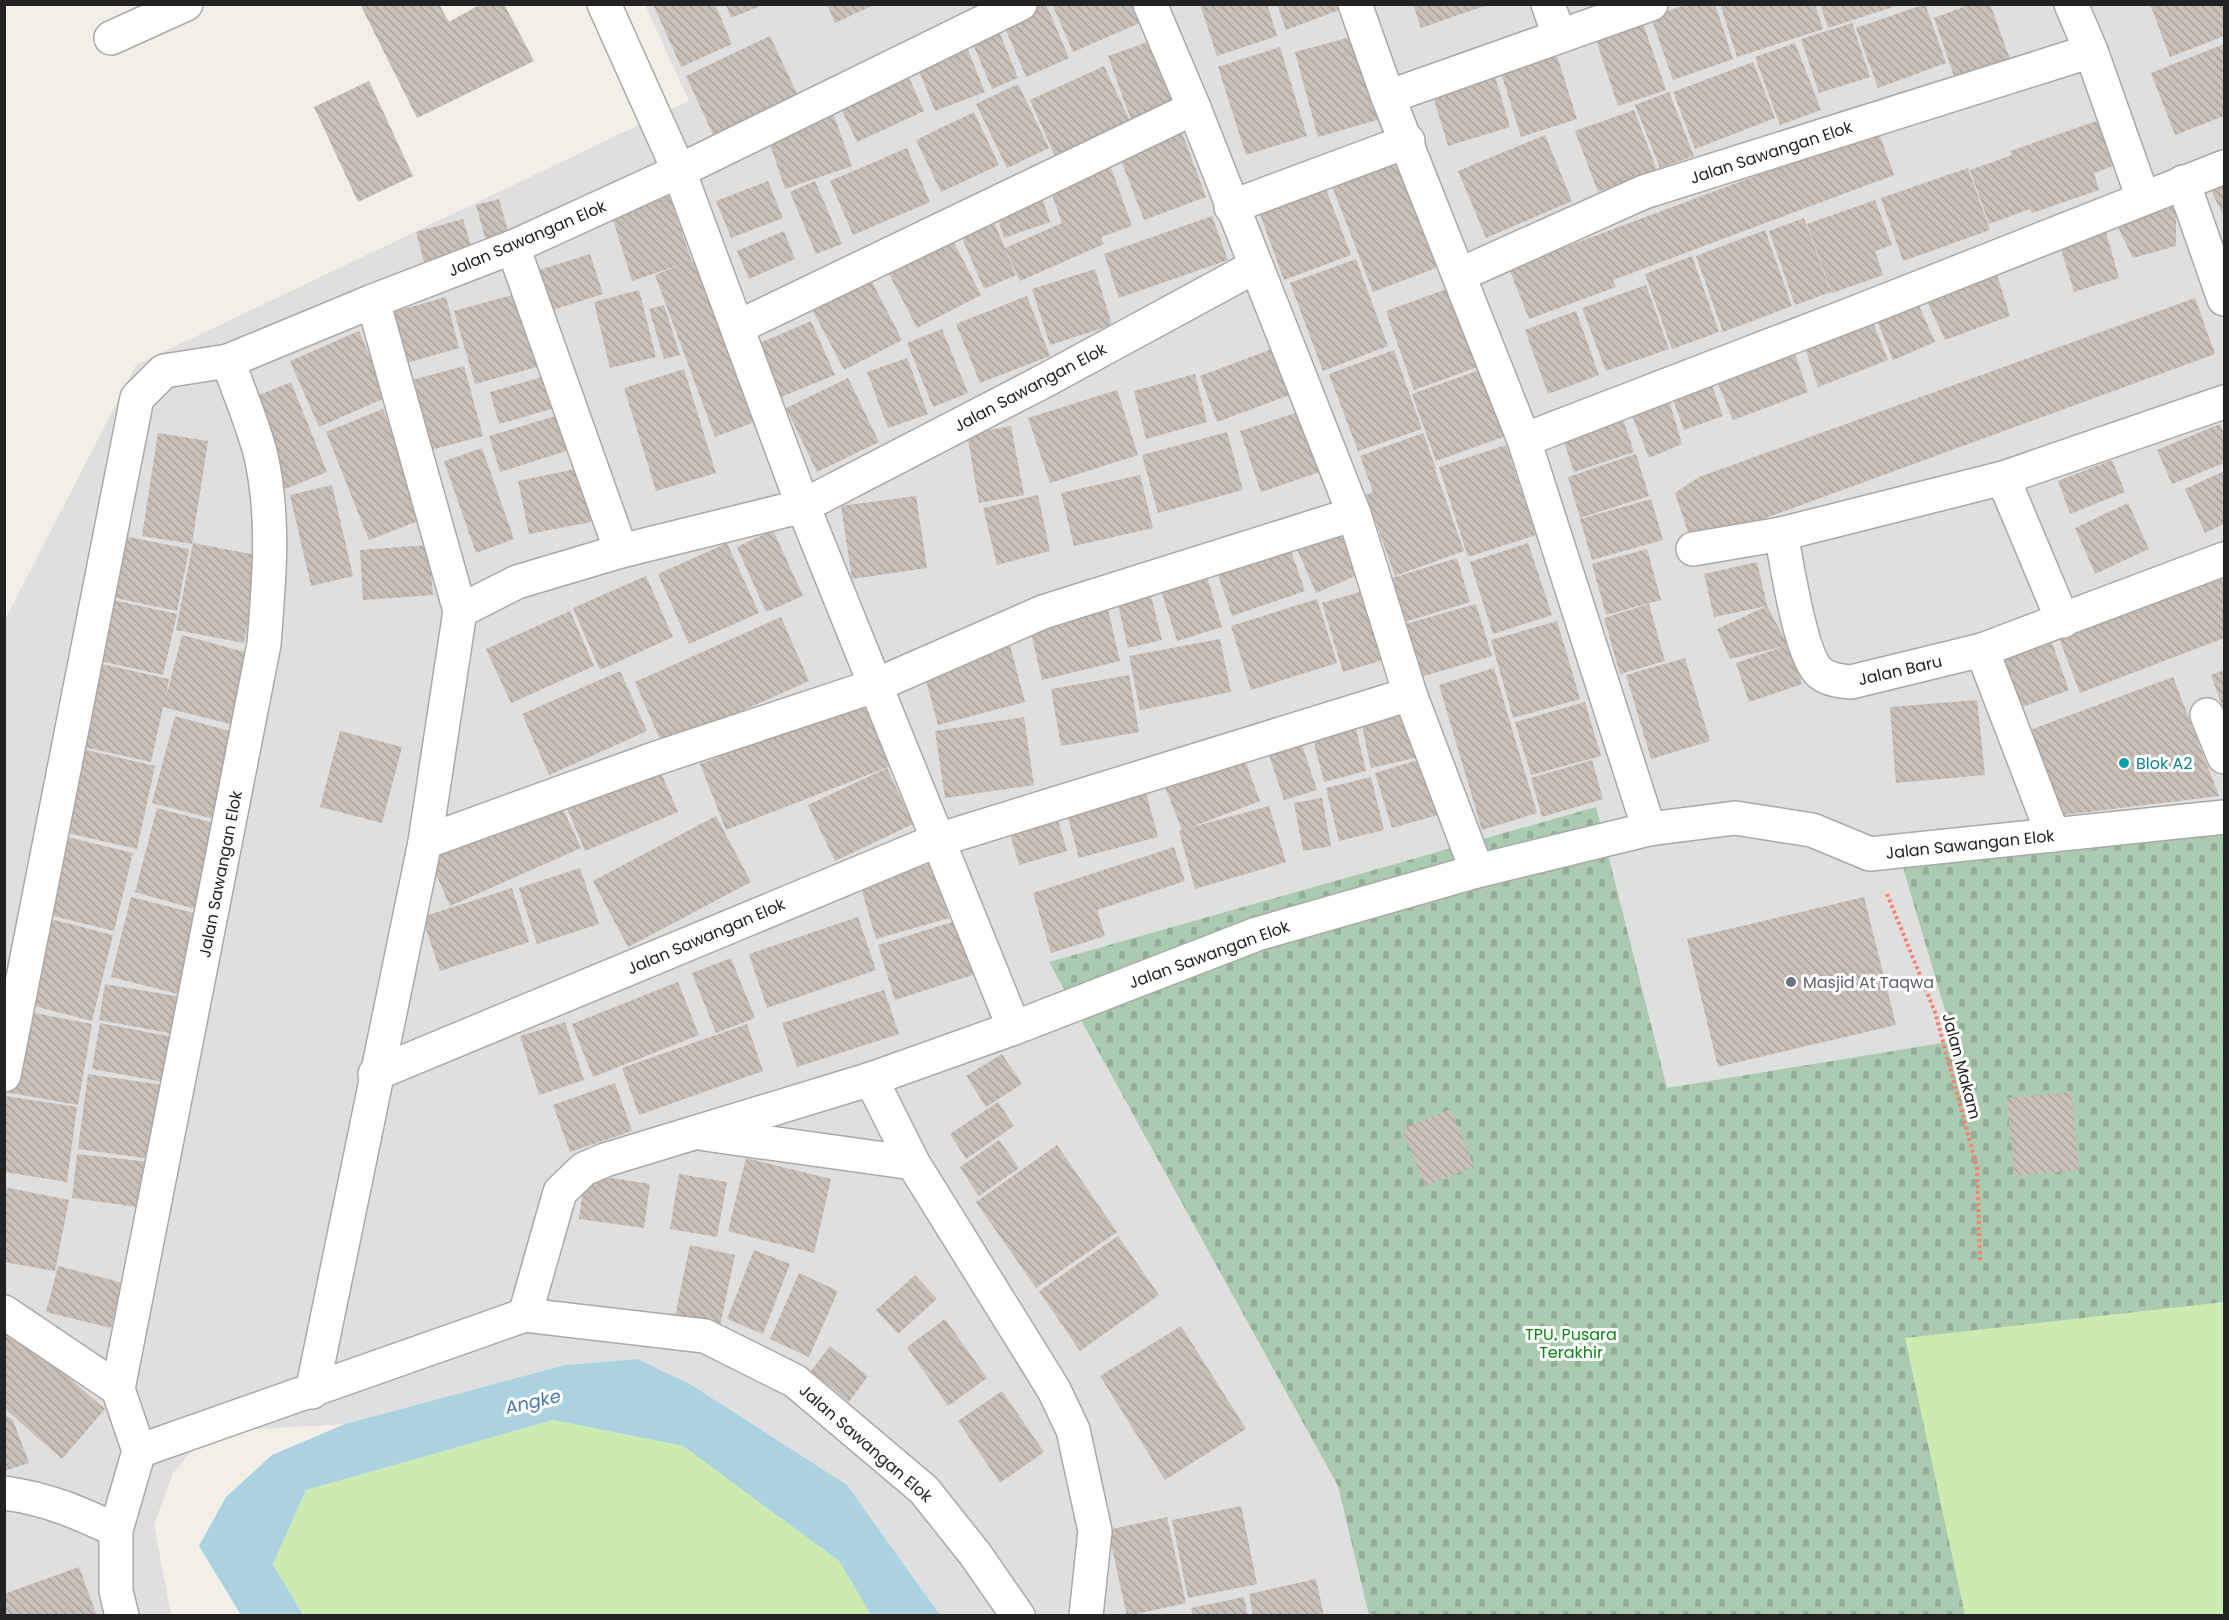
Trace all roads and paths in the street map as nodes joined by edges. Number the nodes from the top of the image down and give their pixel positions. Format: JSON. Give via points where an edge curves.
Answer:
{"nodes":[{"id":1,"x":186,"y":4,"type":"edge"},
{"id":2,"x":604,"y":4,"type":"edge"},
{"id":3,"x":1020,"y":4,"type":"edge"},
{"id":4,"x":1150,"y":4,"type":"edge"},
{"id":5,"x":1355,"y":4,"type":"edge"},
{"id":6,"x":1548,"y":4,"type":"edge"},
{"id":7,"x":1651,"y":4,"type":"edge"},
{"id":8,"x":2071,"y":4,"type":"edge"},
{"id":9,"x":1559,"y":36,"type":"junction"},
{"id":10,"x":111,"y":38,"type":"dead end"},
{"id":11,"x":2091,"y":51,"type":"junction"},
{"id":12,"x":1388,"y":98,"type":"junction"},
{"id":13,"x":1194,"y":108,"type":"junction"},
{"id":14,"x":1408,"y":141,"type":"junction"},
{"id":15,"x":2224,"y":166,"type":"edge"},
{"id":16,"x":679,"y":171,"type":"junction"},
{"id":17,"x":2183,"y":182,"type":"junction"},
{"id":18,"x":2143,"y":198,"type":"junction"},
{"id":19,"x":1231,"y":207,"type":"junction"},
{"id":20,"x":513,"y":248,"type":"junction"},
{"id":21,"x":1256,"y":266,"type":"junction"},
{"id":22,"x":1459,"y":275,"type":"junction"},
{"id":23,"x":2224,"y":299,"type":"edge"},
{"id":24,"x":373,"y":301,"type":"junction"},
{"id":25,"x":738,"y":327,"type":"junction"},
{"id":26,"x":228,"y":361,"type":"junction"},
{"id":27,"x":2224,"y":402,"type":"edge"},
{"id":28,"x":1524,"y":440,"type":"junction"},
{"id":29,"x":2003,"y":478,"type":"junction"},
{"id":30,"x":803,"y":506,"type":"junction"},
{"id":31,"x":1354,"y":514,"type":"junction"},
{"id":32,"x":1781,"y":534,"type":"junction"},
{"id":33,"x":1693,"y":549,"type":"dead end"},
{"id":34,"x":621,"y":551,"type":"junction"},
{"id":35,"x":2224,"y":559,"type":"edge"},
{"id":36,"x":460,"y":611,"type":"junction"},
{"id":37,"x":2063,"y":621,"type":"junction"},
{"id":38,"x":1982,"y":650,"type":"junction"},
{"id":39,"x":874,"y":686,"type":"junction"},
{"id":40,"x":1410,"y":694,"type":"junction"},
{"id":41,"x":2207,"y":716,"type":"dead end"},
{"id":42,"x":2224,"y":757,"type":"edge"},
{"id":43,"x":2224,"y":817,"type":"edge"},
{"id":44,"x":1649,"y":829,"type":"junction"},
{"id":45,"x":2053,"y":835,"type":"junction"},
{"id":46,"x":938,"y":840,"type":"junction"},
{"id":47,"x":425,"y":842,"type":"junction"},
{"id":48,"x":1870,"y":854,"type":"junction"},
{"id":49,"x":1477,"y":871,"type":"junction"},
{"id":50,"x":1014,"y":1028,"type":"junction"},
{"id":51,"x":375,"y":1074,"type":"junction"},
{"id":52,"x":4,"y":1075,"type":"edge"},
{"id":53,"x":870,"y":1079,"type":"junction"},
{"id":54,"x":697,"y":1133,"type":"junction"},
{"id":55,"x":913,"y":1163,"type":"junction"},
{"id":56,"x":1980,"y":1260,"type":"dead end"},
{"id":57,"x":4,"y":1312,"type":"edge"},
{"id":58,"x":525,"y":1315,"type":"junction"},
{"id":59,"x":118,"y":1389,"type":"junction"},
{"id":60,"x":312,"y":1392,"type":"junction"},
{"id":61,"x":139,"y":1451,"type":"junction"},
{"id":62,"x":4,"y":1493,"type":"edge"},
{"id":63,"x":116,"y":1530,"type":"junction"},
{"id":64,"x":123,"y":1616,"type":"edge"},
{"id":65,"x":1018,"y":1616,"type":"edge"},
{"id":66,"x":1086,"y":1616,"type":"edge"}],
"edges":[{"from":1,"to":10,"type":"street"},
{"from":2,"to":16,"type":"street"},
{"from":3,"to":16,"type":"street","name":"Jalan Sawangan Elok"},
{"from":4,"to":13,"type":"street"},
{"from":5,"to":12,"type":"street"},
{"from":6,"to":9,"type":"street"},
{"from":7,"to":9,"type":"street"},
{"from":8,"to":11,"type":"street"},
{"from":9,"to":12,"type":"street"},
{"from":11,"to":18,"type":"street"},
{"from":11,"to":22,"type":"street","name":"Jalan Sawangan Elok","via":[[1644,192]]},
{"from":12,"to":14,"type":"street"},
{"from":13,"to":19,"type":"street"},
{"from":13,"to":25,"type":"street"},
{"from":14,"to":19,"type":"street"},
{"from":14,"to":22,"type":"street"},
{"from":15,"to":17,"type":"street"},
{"from":16,"to":20,"type":"street","name":"Jalan Sawangan Elok"},
{"from":16,"to":25,"type":"street"},
{"from":17,"to":18,"type":"street"},
{"from":17,"to":23,"type":"street"},
{"from":18,"to":28,"type":"street"},
{"from":19,"to":21,"type":"street"},
{"from":20,"to":24,"type":"street","name":"Jalan Sawangan Elok"},
{"from":20,"to":34,"type":"street"},
{"from":21,"to":30,"type":"street","name":"Jalan Sawangan Elok"},
{"from":21,"to":31,"type":"street"},
{"from":22,"to":28,"type":"street"},
{"from":24,"to":26,"type":"street","name":"Jalan Sawangan Elok"},
{"from":24,"to":36,"type":"street"},
{"from":25,"to":30,"type":"street"},
{"from":26,"to":52,"type":"street","name":"Jalan Sawangan Elok","via":[[164,371],[137,398]]},
{"from":26,"to":59,"type":"street","name":"Jalan Sawangan Elok","via":[[260,455],[268,502],[271,552],[264,644]]},
{"from":27,"to":29,"type":"street"},
{"from":28,"to":44,"type":"street"},
{"from":29,"to":32,"type":"street"},
{"from":29,"to":37,"type":"street"},
{"from":30,"to":34,"type":"street","name":"Jalan Sawangan Elok"},
{"from":30,"to":39,"type":"street"},
{"from":31,"to":39,"type":"street","via":[[1043,612]]},
{"from":31,"to":40,"type":"street"},
{"from":32,"to":33,"type":"street"},
{"from":32,"to":38,"type":"street","name":"Jalan Baru","via":[[1805,646],[1819,672],[1834,680],[1851,682]]},
{"from":34,"to":36,"type":"street","name":"Jalan Sawangan Elok","via":[[517,582]]},
{"from":35,"to":37,"type":"street","name":"Jalan Baru"},
{"from":36,"to":47,"type":"street"},
{"from":37,"to":38,"type":"street","name":"Jalan Baru"},
{"from":38,"to":45,"type":"street"},
{"from":39,"to":46,"type":"street"},
{"from":39,"to":47,"type":"street","via":[[651,760]]},
{"from":40,"to":46,"type":"street","name":"Jalan Sawangan Elok"},
{"from":40,"to":49,"type":"street"},
{"from":41,"to":42,"type":"street"},
{"from":43,"to":45,"type":"street","name":"Jalan Sawangan Elok"},
{"from":44,"to":48,"type":"street","name":"Jalan Sawangan Elok","via":[[1735,818],[1812,830]]},
{"from":44,"to":49,"type":"street","name":"Jalan Sawangan Elok"},
{"from":45,"to":48,"type":"street","name":"Jalan Sawangan Elok"},
{"from":46,"to":50,"type":"street"},
{"from":46,"to":51,"type":"street","name":"Jalan Sawangan Elok"},
{"from":47,"to":51,"type":"street"},
{"from":48,"to":56,"type":"path","name":"Jalan Makam","via":[[1935,1012],[1977,1168]]},
{"from":49,"to":50,"type":"street","name":"Jalan Sawangan Elok","via":[[1257,934]]},
{"from":50,"to":53,"type":"street","name":"Jalan Sawangan Elok"},
{"from":51,"to":60,"type":"street"},
{"from":53,"to":54,"type":"street","name":"Jalan Sawangan Elok"},
{"from":53,"to":55,"type":"street"},
{"from":54,"to":55,"type":"street","name":"Jalan Sawangan Elok"},
{"from":54,"to":58,"type":"street","name":"Jalan Sawangan Elok","via":[[584,1169],[560,1192]]},
{"from":55,"to":66,"type":"street","via":[[1054,1390],[1073,1430],[1095,1531]]},
{"from":57,"to":59,"type":"street"},
{"from":58,"to":60,"type":"street","name":"Jalan Sawangan Elok"},
{"from":58,"to":65,"type":"street","name":"Jalan Sawangan Elok","via":[[705,1336],[795,1381],[924,1490]]},
{"from":59,"to":61,"type":"street","name":"Jalan Sawangan Elok"},
{"from":60,"to":61,"type":"street","name":"Jalan Sawangan Elok"},
{"from":61,"to":63,"type":"street"},
{"from":62,"to":63,"type":"street","via":[[68,1507]]},
{"from":63,"to":64,"type":"street","via":[[116,1591]]}]}
